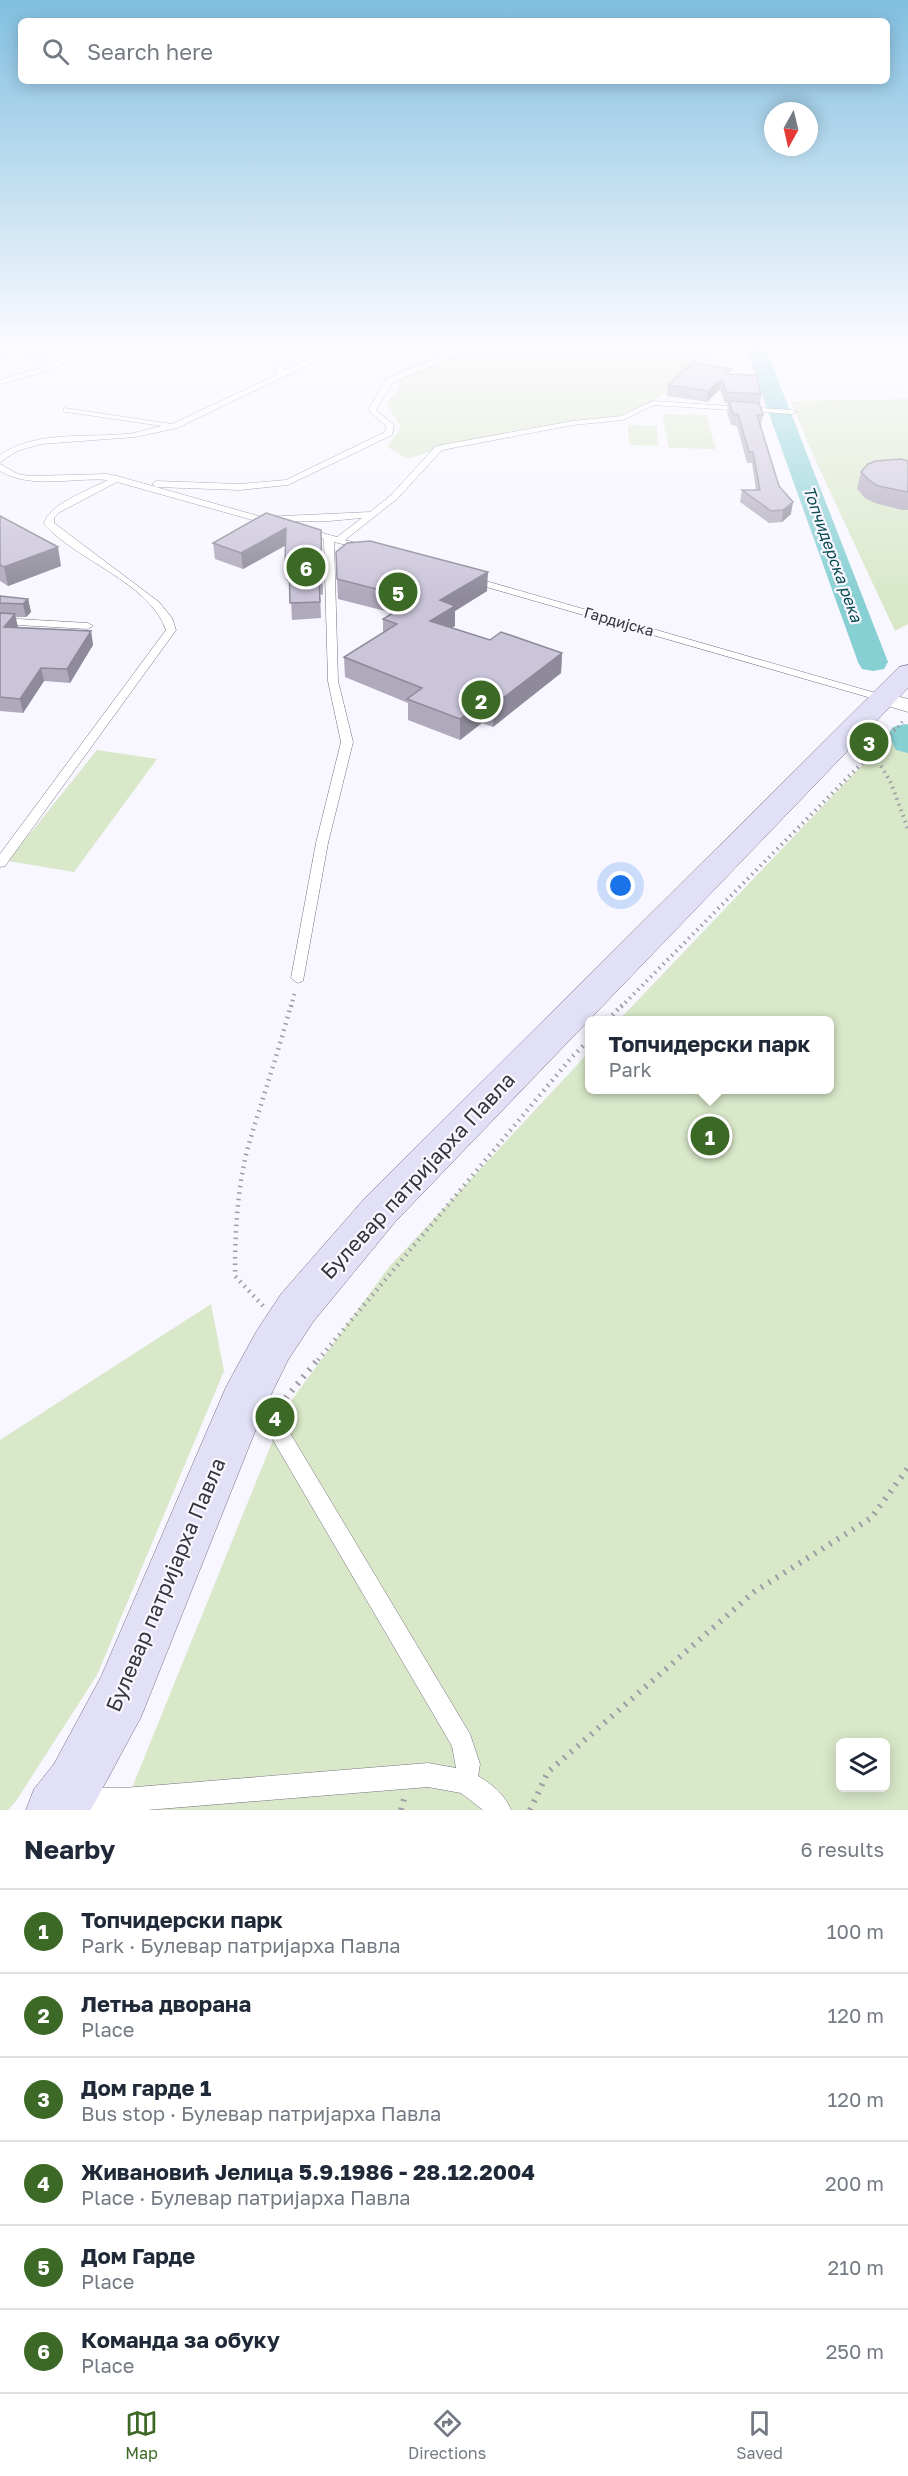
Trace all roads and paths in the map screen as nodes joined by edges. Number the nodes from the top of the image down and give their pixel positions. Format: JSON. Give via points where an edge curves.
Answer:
{"nodes":[{"id":1,"x":163,"y":428,"type":"edge"},
{"id":2,"x":390,"y":428,"type":"edge"},
{"id":3,"x":544,"y":428,"type":"edge"},
{"id":4,"x":0,"y":445,"type":"edge"},
{"id":5,"x":14,"y":449,"type":"junction"},
{"id":6,"x":0,"y":459,"type":"edge"},
{"id":7,"x":0,"y":467,"type":"edge"},
{"id":8,"x":15,"y":476,"type":"junction"},
{"id":9,"x":117,"y":479,"type":"junction"},
{"id":10,"x":0,"y":482,"type":"edge"},
{"id":11,"x":133,"y":484,"type":"junction"},
{"id":12,"x":374,"y":514,"type":"junction"},
{"id":13,"x":252,"y":517,"type":"junction"},
{"id":14,"x":334,"y":540,"type":"junction"},
{"id":15,"x":369,"y":550,"type":"edge"},
{"id":16,"x":459,"y":576,"type":"edge"},
{"id":17,"x":0,"y":621,"type":"edge"},
{"id":18,"x":88,"y":626,"type":"dead end"},
{"id":19,"x":908,"y":673,"type":"edge"},
{"id":20,"x":895,"y":702,"type":"edge"},
{"id":21,"x":908,"y":716,"type":"edge"},
{"id":22,"x":873,"y":752,"type":"junction"},
{"id":23,"x":908,"y":829,"type":"edge"},
{"id":24,"x":0,"y":863,"type":"edge"},
{"id":25,"x":298,"y":978,"type":"joint"},
{"id":26,"x":612,"y":1016,"type":"edge"},
{"id":27,"x":585,"y":1044,"type":"edge"},
{"id":28,"x":283,"y":1327,"type":"junction"},
{"id":29,"x":256,"y":1410,"type":"junction"},
{"id":30,"x":908,"y":1468,"type":"edge"},
{"id":31,"x":465,"y":1782,"type":"junction"},
{"id":32,"x":62,"y":1800,"type":"edge"},
{"id":33,"x":499,"y":1810,"type":"edge"},
{"id":34,"x":530,"y":1810,"type":"edge"}],
"edges":[{"from":1,"to":5,"type":"lane","via":[[135,435],[54,440]]},
{"from":2,"to":11,"type":"lane","via":[[389,433],[288,482],[240,487]]},
{"from":3,"to":12,"type":"lane","via":[[439,448]]},
{"from":4,"to":5,"type":"lane"},
{"from":5,"to":6,"type":"lane"},
{"from":7,"to":8,"type":"lane"},
{"from":8,"to":9,"type":"lane","via":[[38,480],[93,476]]},
{"from":8,"to":10,"type":"lane"},
{"from":9,"to":11,"type":"lane"},
{"from":9,"to":24,"type":"lane","via":[[57,510],[49,524],[134,586],[169,618],[171,630]]},
{"from":11,"to":13,"type":"lane"},
{"from":12,"to":13,"type":"lane"},
{"from":12,"to":14,"type":"lane"},
{"from":13,"to":14,"type":"lane"},
{"from":14,"to":15,"type":"lane"},
{"from":14,"to":25,"type":"lane","via":[[333,681],[347,742],[322,843]]},
{"from":16,"to":20,"type":"lane","name":"Гардијска"},
{"from":17,"to":18,"type":"lane"},
{"from":19,"to":20,"type":"main road","name":"Булевар патријарха Павла"},
{"from":20,"to":28,"type":"main road","name":"Булевар патријарха Павла","via":[[380,1210]]},
{"from":21,"to":22,"type":"path"},
{"from":22,"to":23,"type":"path","via":[[891,783]]},
{"from":22,"to":26,"type":"path"},
{"from":25,"to":28,"type":"path","via":[[248,1149],[234,1224],[235,1275]]},
{"from":27,"to":29,"type":"path"},
{"from":28,"to":29,"type":"main road","name":"Булевар патријарха Павла"},
{"from":29,"to":31,"type":"lane","via":[[462,1742],[468,1764]]},
{"from":29,"to":32,"type":"main road","name":"Булевар патријарха Павла","via":[[121,1697]]},
{"from":30,"to":34,"type":"path","via":[[871,1518],[754,1592],[548,1773]]},
{"from":31,"to":32,"type":"lane","via":[[412,1776],[124,1800]]},
{"from":31,"to":33,"type":"lane","via":[[478,1788]]}]}
